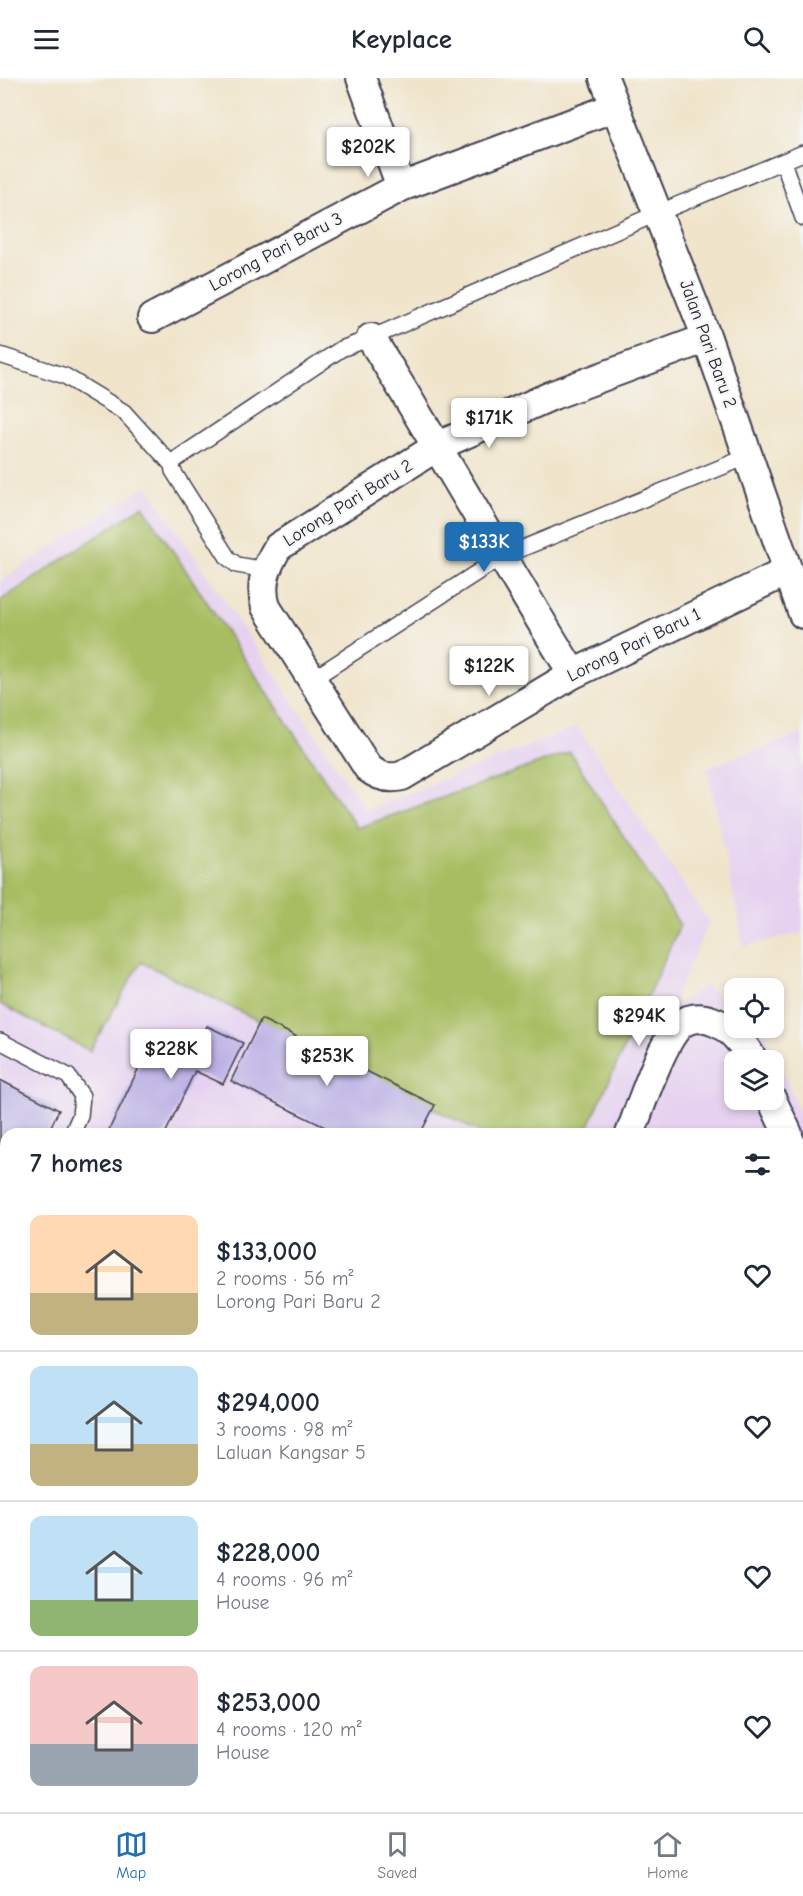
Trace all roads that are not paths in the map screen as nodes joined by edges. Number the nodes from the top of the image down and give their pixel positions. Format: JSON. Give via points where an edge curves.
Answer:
{"nodes":[{"id":1,"x":361,"y":78,"type":"edge"},
{"id":2,"x":604,"y":78,"type":"edge"},
{"id":3,"x":615,"y":107,"type":"junction"},
{"id":4,"x":803,"y":153,"type":"edge"},
{"id":5,"x":783,"y":162,"type":"junction"},
{"id":6,"x":401,"y":187,"type":"junction"},
{"id":7,"x":658,"y":213,"type":"junction"},
{"id":8,"x":803,"y":218,"type":"edge"},
{"id":9,"x":152,"y":318,"type":"dead end"},
{"id":10,"x":371,"y":338,"type":"junction"},
{"id":11,"x":707,"y":338,"type":"junction"},
{"id":12,"x":0,"y":355,"type":"edge"},
{"id":13,"x":438,"y":446,"type":"junction"},
{"id":14,"x":748,"y":456,"type":"junction"},
{"id":15,"x":172,"y":465,"type":"junction"},
{"id":16,"x":501,"y":556,"type":"junction"},
{"id":17,"x":266,"y":570,"type":"junction"},
{"id":18,"x":788,"y":571,"type":"junction"},
{"id":19,"x":803,"y":614,"type":"edge"},
{"id":20,"x":573,"y":674,"type":"junction"},
{"id":21,"x":311,"y":680,"type":"junction"},
{"id":22,"x":0,"y":1041,"type":"edge"},
{"id":23,"x":746,"y":1050,"type":"edge"},
{"id":24,"x":777,"y":1110,"type":"edge"},
{"id":25,"x":75,"y":1128,"type":"edge"},
{"id":26,"x":632,"y":1128,"type":"edge"},
{"id":27,"x":785,"y":1128,"type":"edge"}],
"edges":[{"from":1,"to":6,"type":"street"},
{"from":2,"to":3,"type":"street","name":"Jalan Pari Baru 2"},
{"from":3,"to":6,"type":"street","name":"Lorong Pari Baru 3"},
{"from":3,"to":7,"type":"street","name":"Jalan Pari Baru 2"},
{"from":4,"to":5,"type":"lane"},
{"from":5,"to":7,"type":"lane"},
{"from":5,"to":8,"type":"lane"},
{"from":6,"to":9,"type":"street","name":"Lorong Pari Baru 3"},
{"from":7,"to":10,"type":"lane"},
{"from":7,"to":11,"type":"street","name":"Jalan Pari Baru 2"},
{"from":10,"to":13,"type":"street"},
{"from":10,"to":15,"type":"lane","via":[[334,353]]},
{"from":11,"to":13,"type":"street","name":"Lorong Pari Baru 2","via":[[553,395]]},
{"from":11,"to":14,"type":"street","name":"Jalan Pari Baru 2"},
{"from":12,"to":15,"type":"lane","via":[[65,376],[124,412]]},
{"from":13,"to":16,"type":"street"},
{"from":13,"to":17,"type":"street","name":"Lorong Pari Baru 2","via":[[278,547]]},
{"from":14,"to":16,"type":"lane"},
{"from":14,"to":18,"type":"street","name":"Jalan Pari Baru 2"},
{"from":15,"to":17,"type":"lane","via":[[228,558],[237,565]]},
{"from":16,"to":20,"type":"street"},
{"from":16,"to":21,"type":"lane"},
{"from":17,"to":21,"type":"street","name":"Lorong Pari Baru 1","via":[[262,595],[266,608]]},
{"from":18,"to":19,"type":"street","name":"Jalan Pari Baru 2"},
{"from":18,"to":20,"type":"street","name":"Lorong Pari Baru 1"},
{"from":20,"to":21,"type":"street","name":"Lorong Pari Baru 1","via":[[394,778],[385,778],[368,768]]},
{"from":22,"to":25,"type":"lane","via":[[68,1076],[81,1096]]},
{"from":23,"to":26,"type":"street","via":[[720,1024],[703,1017],[686,1021],[661,1053]]},
{"from":24,"to":27,"type":"street"}]}
